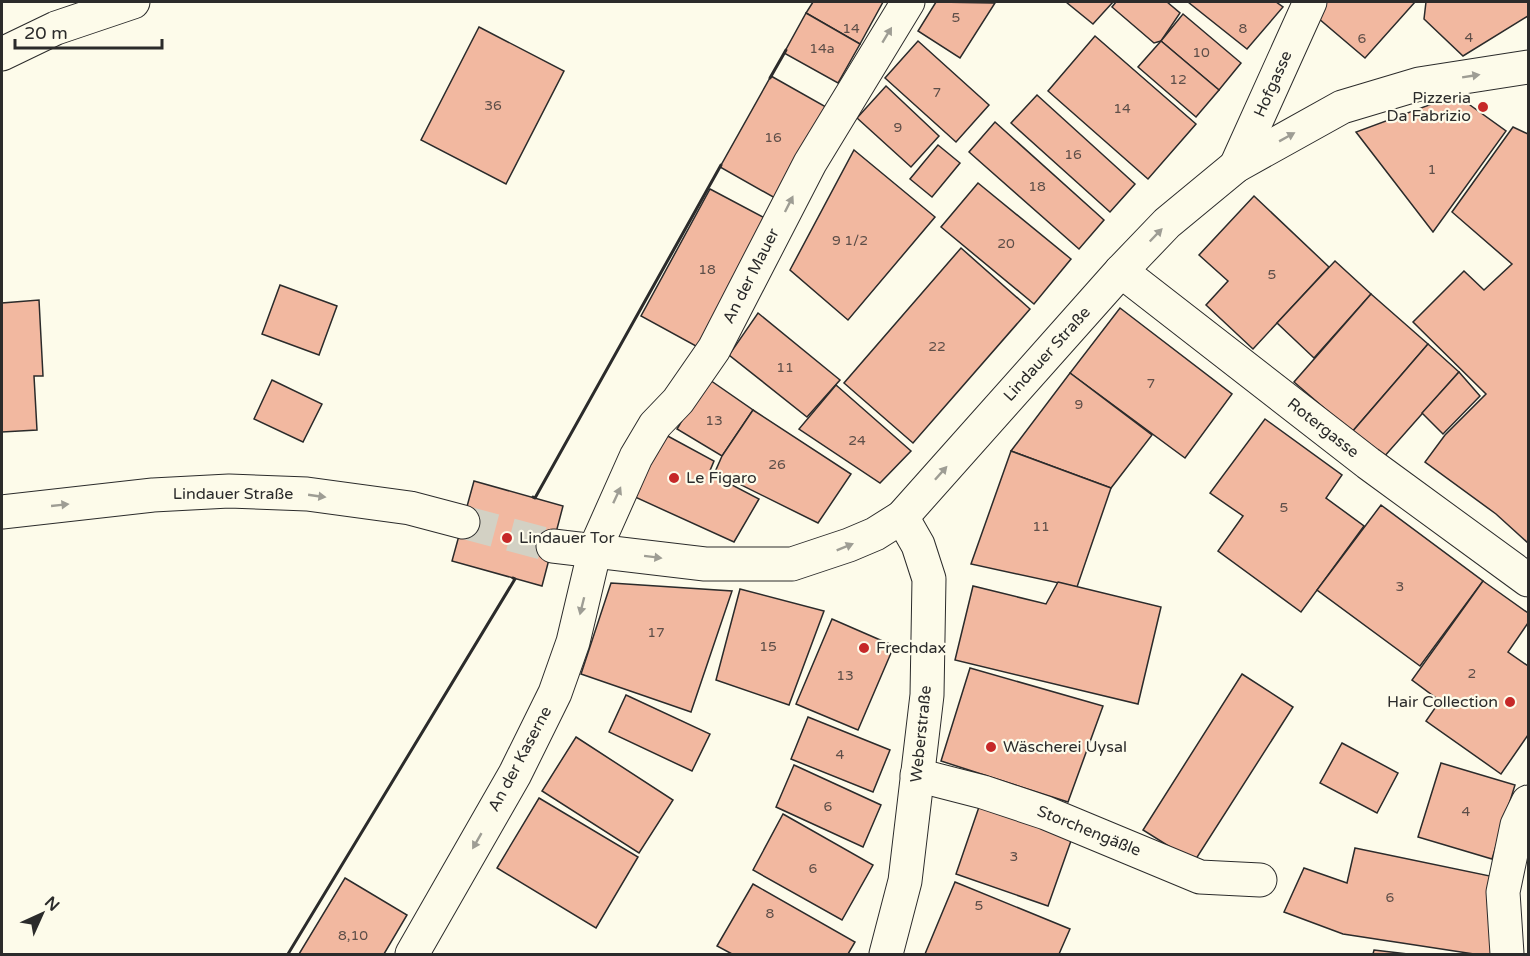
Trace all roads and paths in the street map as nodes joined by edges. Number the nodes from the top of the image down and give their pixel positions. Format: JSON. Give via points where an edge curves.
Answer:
{"nodes":[{"id":1,"x":133,"y":2,"type":"edge"},
{"id":2,"x":908,"y":2,"type":"edge"},
{"id":3,"x":1310,"y":2,"type":"edge"},
{"id":4,"x":2,"y":54,"type":"edge"},
{"id":5,"x":1528,"y":67,"type":"edge"},
{"id":6,"x":1236,"y":166,"type":"junction"},
{"id":7,"x":1121,"y":272,"type":"junction"},
{"id":8,"x":2,"y":512,"type":"edge"},
{"id":9,"x":902,"y":517,"type":"junction"},
{"id":10,"x":463,"y":522,"type":"tunnel mouth"},
{"id":11,"x":553,"y":546,"type":"tunnel mouth"},
{"id":12,"x":595,"y":549,"type":"junction"},
{"id":13,"x":1528,"y":580,"type":"edge"},
{"id":14,"x":917,"y":775,"type":"junction"},
{"id":15,"x":1528,"y":802,"type":"edge"},
{"id":16,"x":1260,"y":880,"type":"dead end"},
{"id":17,"x":412,"y":954,"type":"edge"},
{"id":18,"x":886,"y":954,"type":"edge"},
{"id":19,"x":1507,"y":954,"type":"edge"}],
"edges":[{"from":1,"to":4,"type":"street","via":[[57,28]]},
{"from":12,"to":2,"type":"street","name":"An der Mauer","one_way":true,"via":[[636,457],[655,425],[678,401],[714,349],[810,163]]},
{"from":3,"to":6,"type":"street","name":"Hofgasse"},
{"from":6,"to":5,"type":"street","name":"Lindauer Straße","one_way":true,"via":[[1342,107],[1419,84]]},
{"from":7,"to":6,"type":"street","name":"Lindauer Straße","one_way":true,"via":[[1167,224]]},
{"from":9,"to":7,"type":"street","name":"Lindauer Straße","one_way":true},
{"from":7,"to":13,"type":"street","name":"Rotergasse","via":[[1368,463]]},
{"from":8,"to":10,"type":"street","name":"Lindauer Straße","one_way":true,"via":[[153,495],[229,491],[318,496],[410,508]]},
{"from":12,"to":9,"type":"street","name":"Lindauer Straße","one_way":true,"via":[[705,564],[792,564],[875,534]]},
{"from":9,"to":14,"type":"street","name":"Weberstraße","via":[[918,545],[929,579],[927,695]]},
{"from":11,"to":12,"type":"street","name":"Lindauer Straße"},
{"from":12,"to":17,"type":"street","name":"An der Kaserne","one_way":true,"via":[[573,642],[555,693],[515,774]]},
{"from":14,"to":16,"type":"street","name":"Storchengäßle","via":[[1046,813],[1200,877]]},
{"from":14,"to":18,"type":"street","name":"Weberstraße","via":[[905,881]]},
{"from":15,"to":19,"type":"street","via":[[1517,825],[1503,892]]}]}
